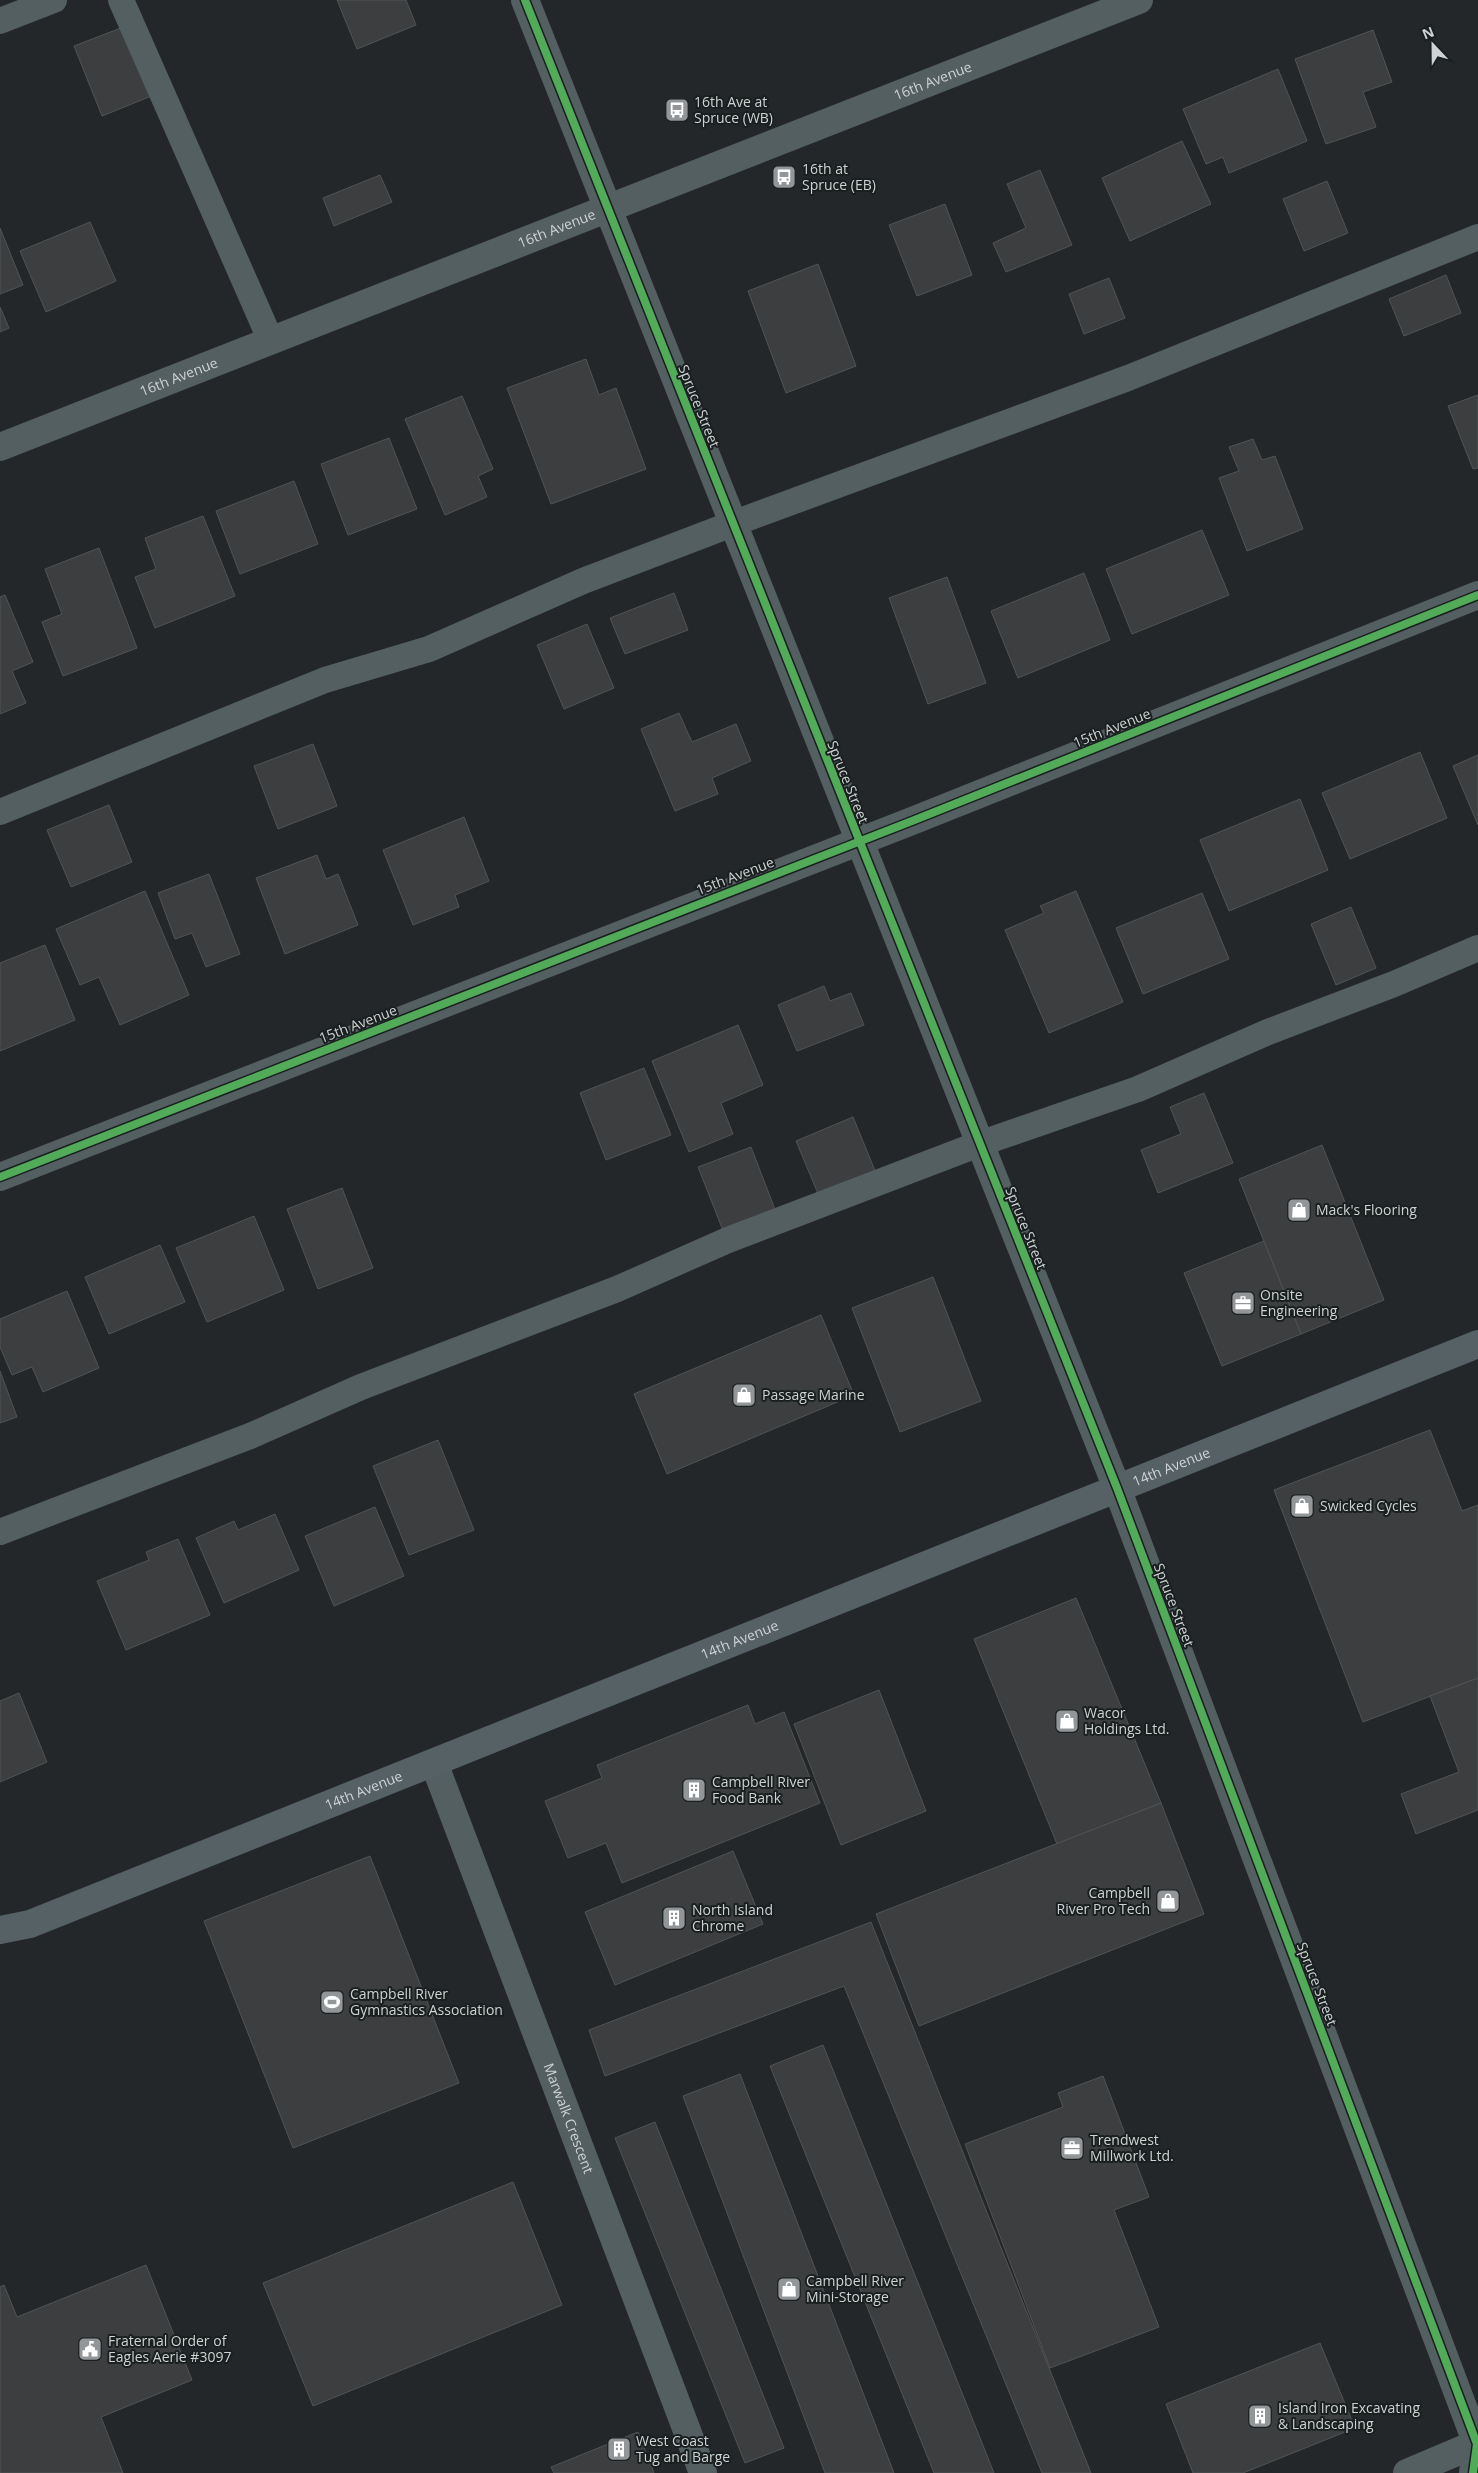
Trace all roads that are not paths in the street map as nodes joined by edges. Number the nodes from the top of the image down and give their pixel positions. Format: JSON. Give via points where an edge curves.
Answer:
{"nodes":[{"id":1,"x":54,"y":0,"type":"edge"},
{"id":2,"x":121,"y":0,"type":"edge"},
{"id":3,"x":525,"y":0,"type":"edge"},
{"id":4,"x":1140,"y":0,"type":"edge"},
{"id":5,"x":0,"y":21,"type":"edge"},
{"id":6,"x":608,"y":209,"type":"junction"},
{"id":7,"x":1478,"y":237,"type":"edge"},
{"id":8,"x":271,"y":341,"type":"junction"},
{"id":9,"x":0,"y":447,"type":"edge"},
{"id":10,"x":732,"y":524,"type":"junction"},
{"id":11,"x":1478,"y":595,"type":"edge"},
{"id":12,"x":0,"y":812,"type":"edge"},
{"id":13,"x":858,"y":842,"type":"junction"},
{"id":14,"x":1478,"y":948,"type":"edge"},
{"id":15,"x":979,"y":1144,"type":"junction"},
{"id":16,"x":0,"y":1177,"type":"edge"},
{"id":17,"x":1478,"y":1344,"type":"edge"},
{"id":18,"x":1117,"y":1488,"type":"junction"},
{"id":19,"x":0,"y":1532,"type":"edge"},
{"id":20,"x":434,"y":1762,"type":"junction"},
{"id":21,"x":0,"y":1930,"type":"edge"},
{"id":22,"x":1478,"y":2443,"type":"edge"},
{"id":23,"x":703,"y":2473,"type":"edge"},
{"id":24,"x":1406,"y":2473,"type":"edge"},
{"id":25,"x":1473,"y":2473,"type":"edge"}],
"edges":[{"from":1,"to":5,"type":"lane"},
{"from":2,"to":8,"type":"lane"},
{"from":3,"to":6,"type":"street","name":"Spruce Street"},
{"from":4,"to":6,"type":"street","name":"16th Avenue"},
{"from":6,"to":8,"type":"street","name":"16th Avenue"},
{"from":6,"to":10,"type":"street","name":"Spruce Street"},
{"from":7,"to":10,"type":"lane","via":[[1128,378]]},
{"from":8,"to":9,"type":"street","name":"16th Avenue"},
{"from":10,"to":12,"type":"lane","via":[[583,581],[429,649],[325,680]]},
{"from":10,"to":13,"type":"street","name":"Spruce Street"},
{"from":11,"to":13,"type":"street","name":"15th Avenue"},
{"from":13,"to":15,"type":"street","name":"Spruce Street"},
{"from":13,"to":16,"type":"street","name":"15th Avenue"},
{"from":14,"to":15,"type":"lane","via":[[1268,1032],[1138,1089]]},
{"from":15,"to":18,"type":"street","name":"Spruce Street"},
{"from":15,"to":19,"type":"lane","via":[[728,1240],[617,1289]]},
{"from":17,"to":18,"type":"main road","name":"14th Avenue"},
{"from":18,"to":20,"type":"main road","name":"14th Avenue"},
{"from":18,"to":22,"type":"street","name":"Spruce Street"},
{"from":20,"to":21,"type":"main road","name":"14th Avenue","via":[[30,1924]]},
{"from":20,"to":23,"type":"street","name":"Marwalk Crescent"},
{"from":22,"to":24,"type":"street"},
{"from":22,"to":25,"type":"street","name":"Spruce Street"}]}
